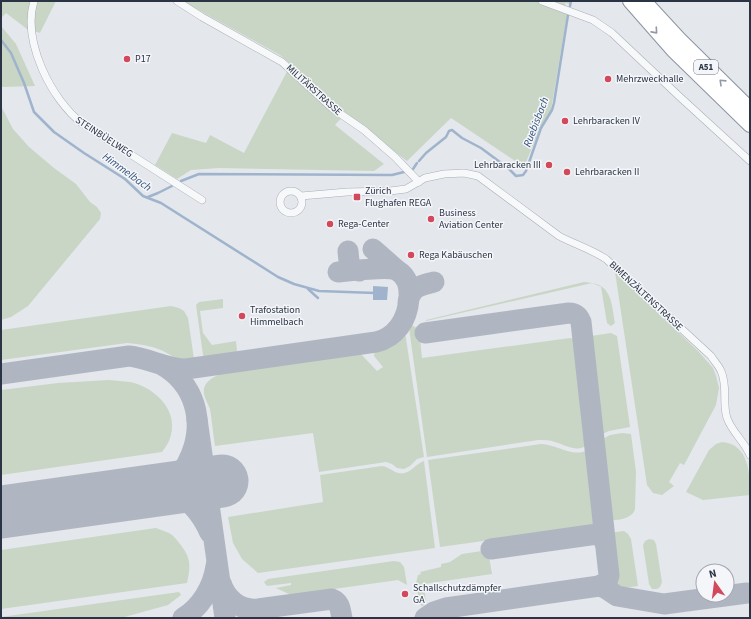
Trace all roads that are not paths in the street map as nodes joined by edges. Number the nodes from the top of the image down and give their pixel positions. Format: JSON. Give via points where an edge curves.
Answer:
{"nodes":[{"id":1,"x":34,"y":1,"type":"edge"},
{"id":2,"x":177,"y":1,"type":"edge"},
{"id":3,"x":542,"y":1,"type":"edge"},
{"id":4,"x":630,"y":1,"type":"edge"},
{"id":5,"x":644,"y":1,"type":"edge"},
{"id":6,"x":649,"y":1,"type":"edge"},
{"id":7,"x":663,"y":23,"type":"junction"},
{"id":8,"x":750,"y":109,"type":"edge"},
{"id":9,"x":750,"y":125,"type":"edge"},
{"id":10,"x":750,"y":161,"type":"edge"},
{"id":11,"x":419,"y":182,"type":"junction"},
{"id":12,"x":301,"y":196,"type":"dead end"},
{"id":13,"x":202,"y":200,"type":"dead end"},
{"id":14,"x":750,"y":455,"type":"edge"}],
"edges":[{"from":1,"to":13,"type":"street","name":"STEINBÜELWEG","via":[[31,35],[37,56],[45,75],[72,116]]},
{"from":2,"to":11,"type":"street","name":"MILITÄRSTRASSE","via":[[282,62],[332,108],[364,130],[395,157]]},
{"from":3,"to":10,"type":"street","via":[[593,20],[612,33]]},
{"from":4,"to":9,"type":"highway","number":"A51","one_way":true,"via":[[673,50]]},
{"from":5,"to":7,"type":"highway","number":"A51"},
{"from":6,"to":7,"type":"highway"},
{"from":8,"to":7,"type":"highway","number":"A51","one_way":true},
{"from":11,"to":12,"type":"street","name":"BIMENZÄLTENSTRASSE","via":[[390,191]]},
{"from":11,"to":14,"type":"street","name":"BIMENZÄLTENSTRASSE","via":[[444,174],[464,173],[478,176],[559,236],[600,254],[615,266],[718,366],[724,381],[727,417]]}]}
